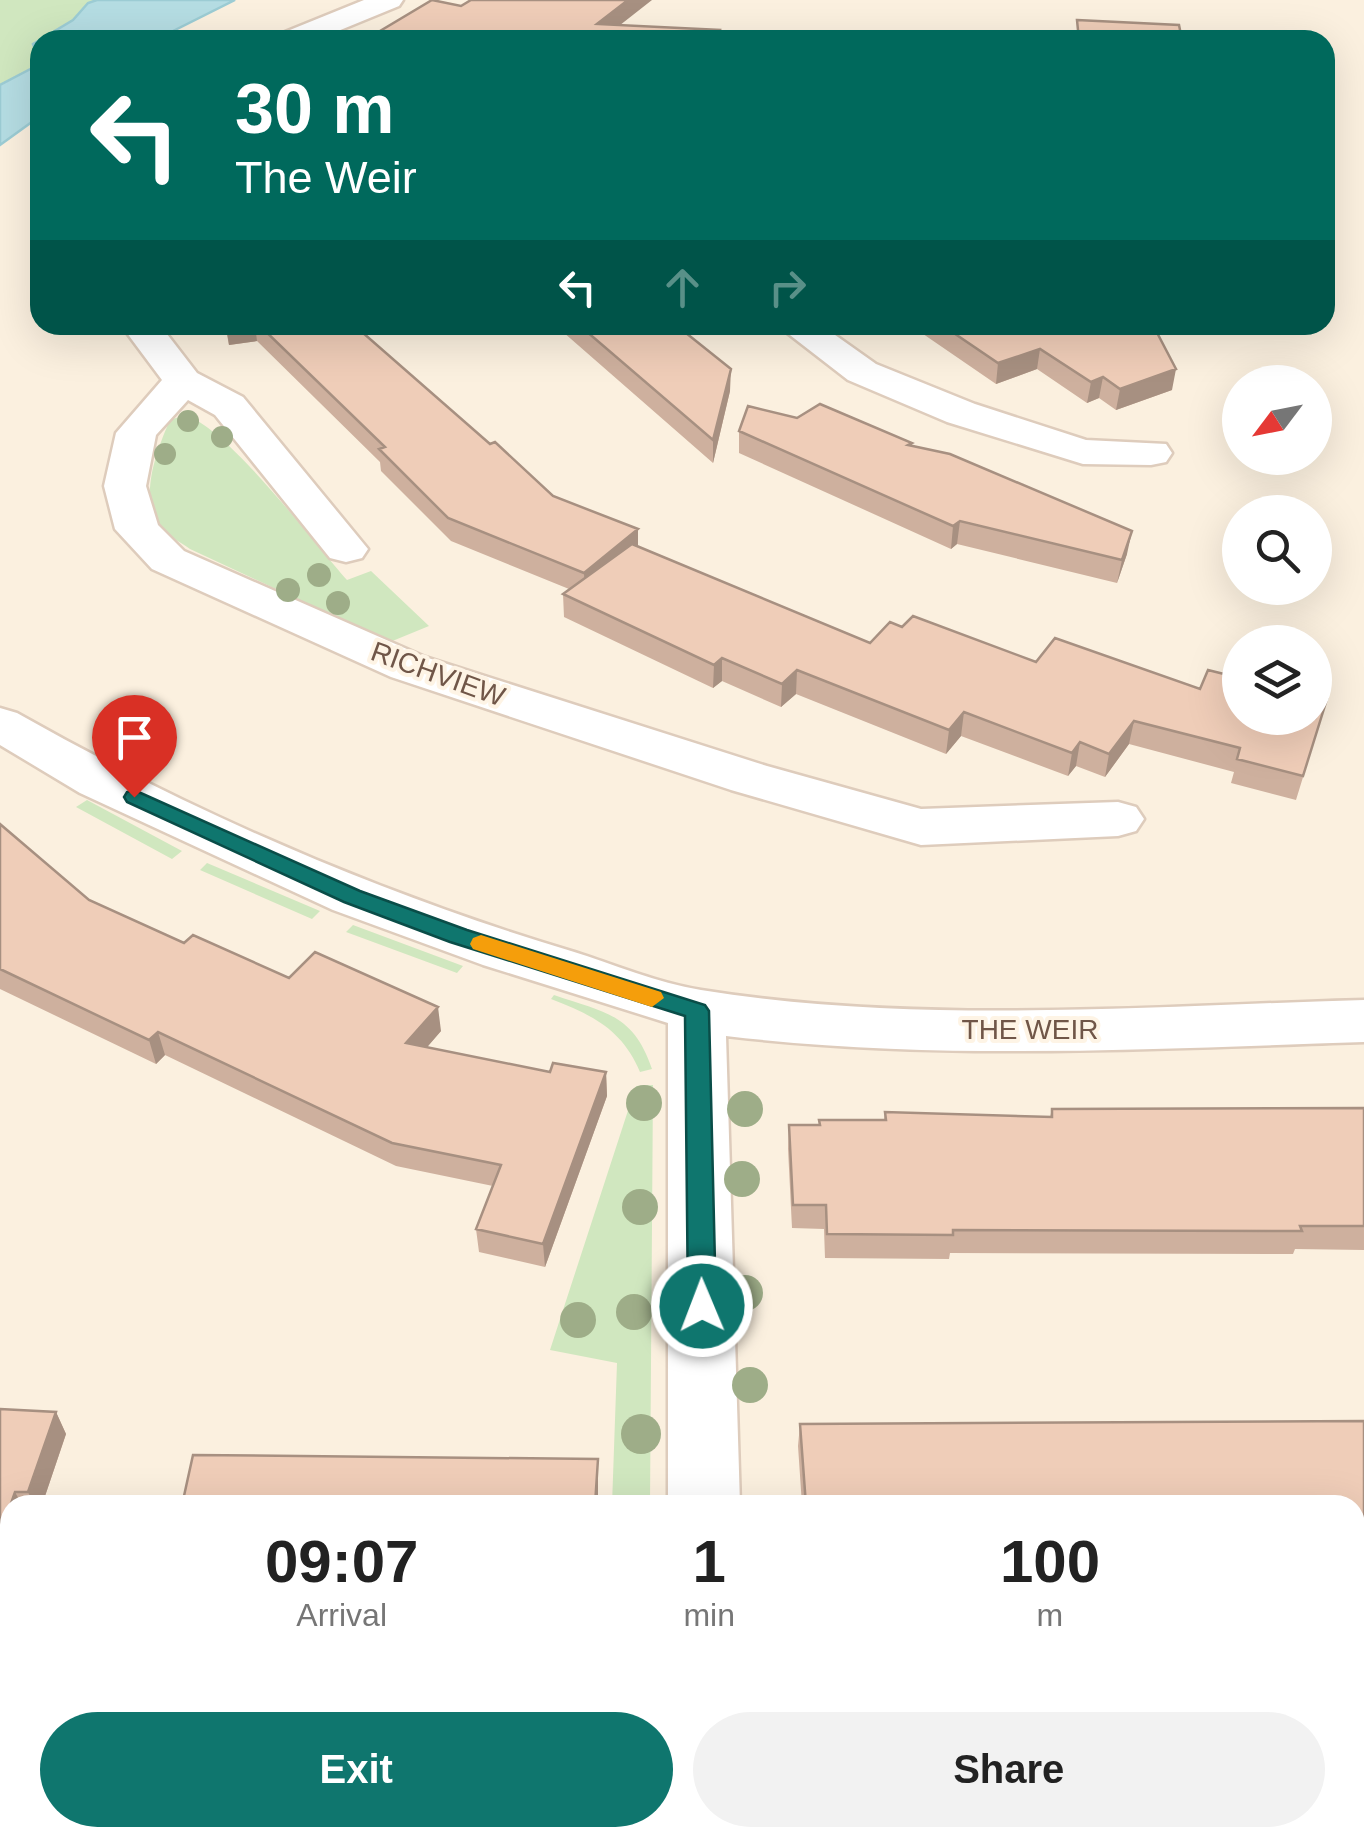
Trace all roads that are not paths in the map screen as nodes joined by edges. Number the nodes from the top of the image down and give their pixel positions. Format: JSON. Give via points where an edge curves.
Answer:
{"nodes":[{"id":1,"x":389,"y":0,"type":"edge"},
{"id":2,"x":315,"y":30,"type":"edge"},
{"id":3,"x":148,"y":335,"type":"edge"},
{"id":4,"x":810,"y":335,"type":"edge"},
{"id":5,"x":183,"y":381,"type":"junction"},
{"id":6,"x":1151,"y":453,"type":"dead end"},
{"id":7,"x":346,"y":550,"type":"dead end"},
{"id":8,"x":0,"y":724,"type":"edge"},
{"id":9,"x":1118,"y":819,"type":"dead end"},
{"id":10,"x":697,"y":1011,"type":"junction"},
{"id":11,"x":1364,"y":1021,"type":"edge"},
{"id":12,"x":704,"y":1495,"type":"edge"}],
"edges":[{"from":1,"to":2,"type":"street"},
{"from":3,"to":5,"type":"street"},
{"from":4,"to":6,"type":"street","via":[[862,372],[961,413],[1082,452]]},
{"from":5,"to":7,"type":"street","via":[[229,406]]},
{"from":5,"to":9,"type":"street","name":"RICHVIEW","via":[[136,432],[125,486],[138,529],[168,560],[408,667],[749,778],[917,849]]},
{"from":8,"to":10,"type":"street","name":"THE WEIR","via":[[98,781],[352,897]]},
{"from":10,"to":11,"type":"street","name":"THE WEIR","via":[[808,1024],[1006,1032]]},
{"from":10,"to":12,"type":"street"}]}
